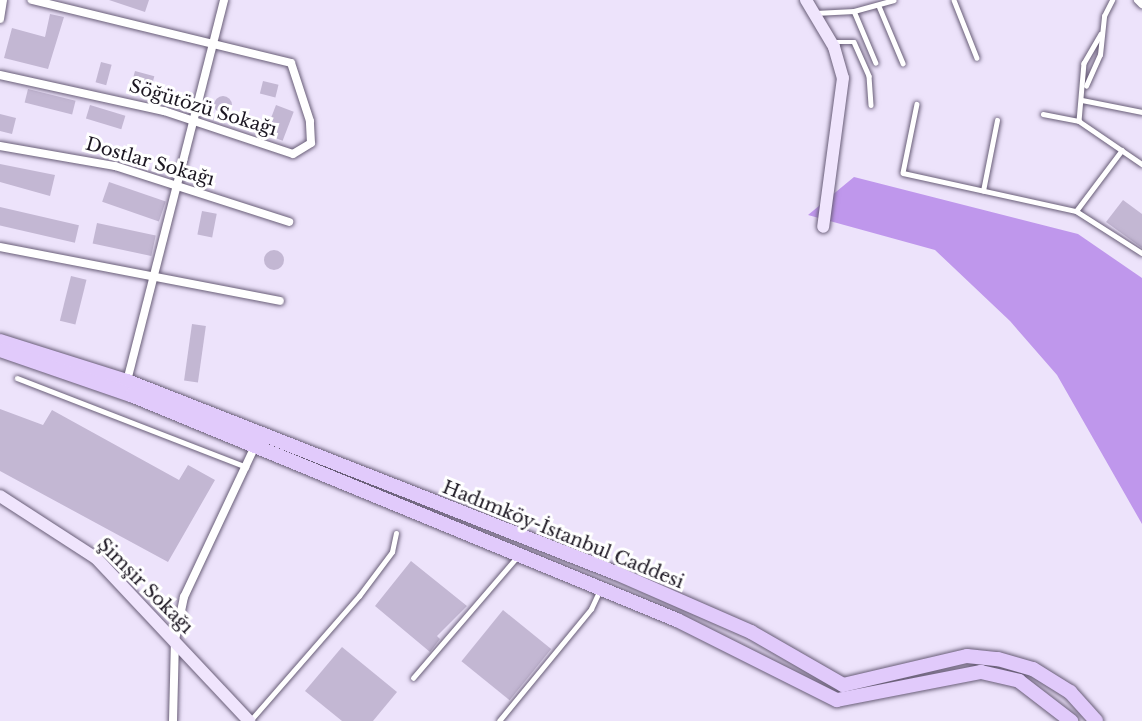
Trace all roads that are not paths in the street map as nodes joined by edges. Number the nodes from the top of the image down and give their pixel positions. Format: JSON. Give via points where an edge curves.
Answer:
{"nodes":[{"id":1,"x":3,"y":0,"type":"edge"},
{"id":2,"x":32,"y":0,"type":"edge"},
{"id":3,"x":224,"y":0,"type":"edge"},
{"id":4,"x":806,"y":0,"type":"edge"},
{"id":5,"x":894,"y":0,"type":"edge"},
{"id":6,"x":954,"y":0,"type":"edge"},
{"id":7,"x":1113,"y":0,"type":"edge"},
{"id":8,"x":1138,"y":0,"type":"edge"},
{"id":9,"x":1142,"y":4,"type":"edge"},
{"id":10,"x":879,"y":6,"type":"junction"},
{"id":11,"x":854,"y":11,"type":"junction"},
{"id":12,"x":815,"y":13,"type":"junction"},
{"id":13,"x":0,"y":20,"type":"edge"},
{"id":14,"x":1101,"y":34,"type":"junction"},
{"id":15,"x":214,"y":43,"type":"junction"},
{"id":16,"x":832,"y":43,"type":"junction"},
{"id":17,"x":976,"y":58,"type":"dead end"},
{"id":18,"x":876,"y":63,"type":"dead end"},
{"id":19,"x":903,"y":63,"type":"dead end"},
{"id":20,"x":0,"y":75,"type":"edge"},
{"id":21,"x":1084,"y":88,"type":"junction"},
{"id":22,"x":1082,"y":100,"type":"junction"},
{"id":23,"x":917,"y":104,"type":"dead end"},
{"id":24,"x":871,"y":105,"type":"dead end"},
{"id":25,"x":1142,"y":112,"type":"edge"},
{"id":26,"x":1043,"y":114,"type":"dead end"},
{"id":27,"x":193,"y":120,"type":"junction"},
{"id":28,"x":997,"y":120,"type":"dead end"},
{"id":29,"x":1079,"y":121,"type":"junction"},
{"id":30,"x":0,"y":146,"type":"edge"},
{"id":31,"x":1122,"y":150,"type":"junction"},
{"id":32,"x":1142,"y":164,"type":"edge"},
{"id":33,"x":177,"y":187,"type":"junction"},
{"id":34,"x":984,"y":191,"type":"junction"},
{"id":35,"x":1076,"y":211,"type":"junction"},
{"id":36,"x":289,"y":222,"type":"dead end"},
{"id":37,"x":823,"y":227,"type":"dead end"},
{"id":38,"x":0,"y":247,"type":"edge"},
{"id":39,"x":1142,"y":254,"type":"edge"},
{"id":40,"x":151,"y":275,"type":"junction"},
{"id":41,"x":280,"y":302,"type":"dead end"},
{"id":42,"x":0,"y":340,"type":"edge"},
{"id":43,"x":0,"y":350,"type":"edge"},
{"id":44,"x":17,"y":378,"type":"dead end"},
{"id":45,"x":127,"y":381,"type":"junction"},
{"id":46,"x":254,"y":448,"type":"junction"},
{"id":47,"x":246,"y":467,"type":"junction"},
{"id":48,"x":0,"y":496,"type":"edge"},
{"id":49,"x":396,"y":533,"type":"dead end"},
{"id":50,"x":518,"y":555,"type":"junction"},
{"id":51,"x":601,"y":589,"type":"junction"},
{"id":52,"x":175,"y":640,"type":"junction"},
{"id":53,"x":413,"y":678,"type":"dead end"},
{"id":54,"x":174,"y":721,"type":"edge"},
{"id":55,"x":249,"y":721,"type":"edge"},
{"id":56,"x":500,"y":721,"type":"edge"},
{"id":57,"x":1071,"y":721,"type":"edge"},
{"id":58,"x":1096,"y":721,"type":"edge"}],
"edges":[{"from":1,"to":13,"type":"street"},
{"from":2,"to":15,"type":"street"},
{"from":3,"to":15,"type":"street"},
{"from":4,"to":12,"type":"street"},
{"from":5,"to":10,"type":"lane"},
{"from":6,"to":17,"type":"lane"},
{"from":7,"to":14,"type":"lane"},
{"from":8,"to":9,"type":"street"},
{"from":10,"to":11,"type":"lane"},
{"from":10,"to":19,"type":"lane"},
{"from":11,"to":12,"type":"lane"},
{"from":11,"to":18,"type":"lane"},
{"from":12,"to":16,"type":"street"},
{"from":14,"to":21,"type":"lane","via":[[1100,55]]},
{"from":14,"to":21,"type":"lane","via":[[1084,63]]},
{"from":15,"to":27,"type":"street"},
{"from":15,"to":27,"type":"street","name":"Söğütözü Sokağı","via":[[291,63],[310,121],[311,143],[293,154]]},
{"from":16,"to":24,"type":"lane","via":[[854,42],[869,76]]},
{"from":16,"to":37,"type":"street","via":[[843,78],[843,102]]},
{"from":20,"to":27,"type":"street","name":"Söğütözü Sokağı"},
{"from":21,"to":22,"type":"lane"},
{"from":22,"to":25,"type":"lane"},
{"from":22,"to":29,"type":"lane"},
{"from":23,"to":34,"type":"lane","via":[[903,173]]},
{"from":26,"to":29,"type":"lane"},
{"from":27,"to":33,"type":"street"},
{"from":28,"to":34,"type":"lane"},
{"from":29,"to":31,"type":"lane"},
{"from":30,"to":33,"type":"street","name":"Dostlar Sokağı","via":[[115,166]]},
{"from":31,"to":32,"type":"lane"},
{"from":31,"to":35,"type":"lane"},
{"from":33,"to":36,"type":"street","name":"Dostlar Sokağı"},
{"from":33,"to":40,"type":"street"},
{"from":34,"to":35,"type":"lane"},
{"from":35,"to":39,"type":"lane"},
{"from":38,"to":40,"type":"street"},
{"from":40,"to":41,"type":"street"},
{"from":40,"to":45,"type":"street"},
{"from":42,"to":45,"type":"main road","name":"Hadımköy-İstanbul Caddesi"},
{"from":43,"to":46,"type":"main road","name":"Hadımköy-İstanbul Caddesi","via":[[131,394]]},
{"from":44,"to":47,"type":"lane"},
{"from":45,"to":58,"type":"main road","name":"Hadımköy-İstanbul Caddesi","via":[[616,573],[751,632],[843,685],[967,656],[998,659],[1033,669],[1070,692]]},
{"from":46,"to":47,"type":"street"},
{"from":46,"to":50,"type":"main road","name":"Hadımköy-İstanbul Caddesi"},
{"from":47,"to":52,"type":"street","via":[[184,597]]},
{"from":48,"to":52,"type":"street","name":"Şimşir Sokağı","via":[[96,558]]},
{"from":49,"to":55,"type":"lane","via":[[392,552],[359,596]]},
{"from":50,"to":51,"type":"main road","name":"Hadımköy-İstanbul Caddesi"},
{"from":50,"to":53,"type":"lane"},
{"from":51,"to":56,"type":"lane","via":[[591,609]]},
{"from":51,"to":57,"type":"main road","name":"Hadımköy-İstanbul Caddesi","via":[[677,620],[837,700],[981,672],[1019,681]]},
{"from":52,"to":54,"type":"street"},
{"from":52,"to":55,"type":"street","name":"Şimşir Sokağı"}]}
